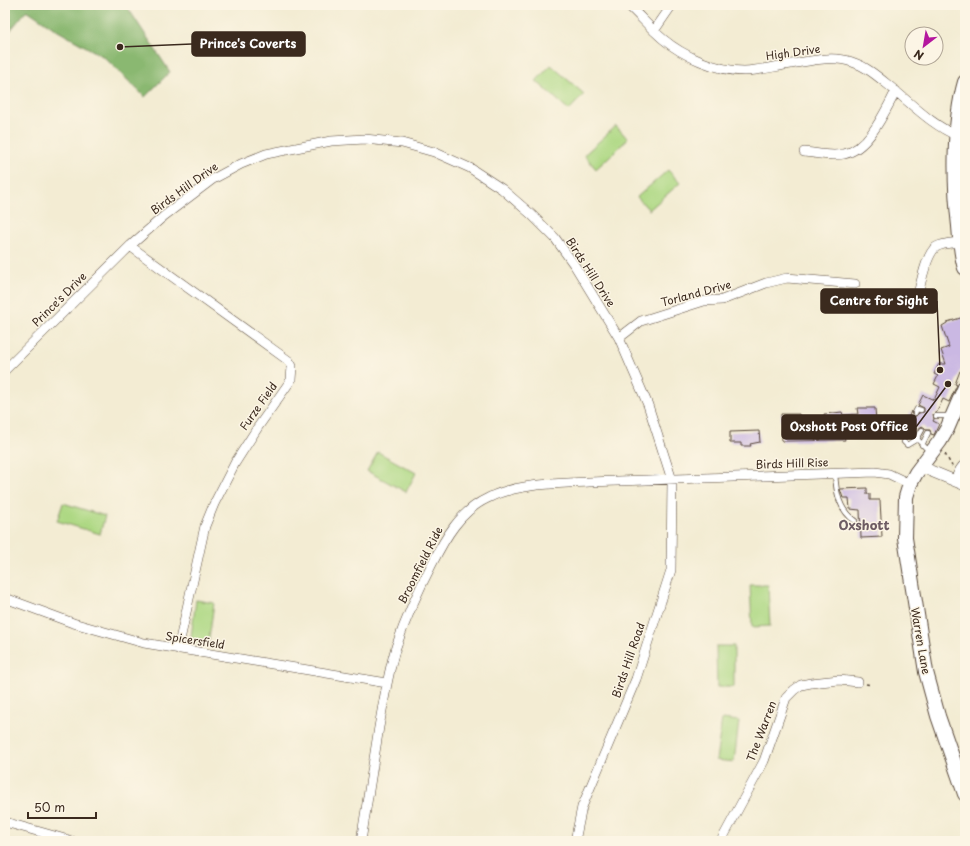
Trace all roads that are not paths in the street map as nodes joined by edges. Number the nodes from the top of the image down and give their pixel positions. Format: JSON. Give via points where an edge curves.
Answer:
{"nodes":[{"id":1,"x":628,"y":5,"type":"edge"},
{"id":2,"x":672,"y":5,"type":"edge"},
{"id":3,"x":654,"y":31,"type":"junction"},
{"id":4,"x":965,"y":82,"type":"edge"},
{"id":5,"x":896,"y":91,"type":"junction"},
{"id":6,"x":958,"y":136,"type":"junction"},
{"id":7,"x":804,"y":152,"type":"dead end"},
{"id":8,"x":962,"y":237,"type":"edge"},
{"id":9,"x":130,"y":246,"type":"junction"},
{"id":10,"x":965,"y":268,"type":"edge"},
{"id":11,"x":855,"y":284,"type":"dead end"},
{"id":12,"x":916,"y":302,"type":"dead end"},
{"id":13,"x":619,"y":338,"type":"junction"},
{"id":14,"x":5,"y":370,"type":"edge"},
{"id":15,"x":965,"y":387,"type":"edge"},
{"id":16,"x":921,"y":410,"type":"dead end"},
{"id":17,"x":915,"y":414,"type":"dead end"},
{"id":18,"x":954,"y":416,"type":"junction"},
{"id":19,"x":934,"y":422,"type":"dead end"},
{"id":20,"x":899,"y":428,"type":"dead end"},
{"id":21,"x":922,"y":430,"type":"dead end"},
{"id":22,"x":928,"y":433,"type":"dead end"},
{"id":23,"x":917,"y":439,"type":"junction"},
{"id":24,"x":904,"y":442,"type":"dead end"},
{"id":25,"x":927,"y":449,"type":"junction"},
{"id":26,"x":965,"y":464,"type":"edge"},
{"id":27,"x":921,"y":466,"type":"junction"},
{"id":28,"x":835,"y":473,"type":"junction"},
{"id":29,"x":672,"y":480,"type":"junction"},
{"id":30,"x":959,"y":480,"type":"edge"},
{"id":31,"x":910,"y":484,"type":"junction"},
{"id":32,"x":855,"y":521,"type":"dead end"},
{"id":33,"x":5,"y":598,"type":"edge"},
{"id":34,"x":178,"y":649,"type":"junction"},
{"id":35,"x":858,"y":682,"type":"dead end"},
{"id":36,"x":387,"y":683,"type":"junction"},
{"id":37,"x":965,"y":794,"type":"edge"},
{"id":38,"x":5,"y":822,"type":"edge"},
{"id":39,"x":72,"y":841,"type":"edge"},
{"id":40,"x":361,"y":841,"type":"edge"},
{"id":41,"x":575,"y":841,"type":"edge"},
{"id":42,"x":721,"y":841,"type":"edge"}],
"edges":[{"from":1,"to":3,"type":"street","name":"High Drive"},
{"from":2,"to":3,"type":"street"},
{"from":3,"to":5,"type":"street","name":"High Drive","via":[[674,47],[713,66],[745,71],[835,58],[864,67]]},
{"from":4,"to":6,"type":"main road"},
{"from":5,"to":6,"type":"street","name":"High Drive","via":[[936,125]]},
{"from":5,"to":7,"type":"street","via":[[871,135],[854,150],[836,155]]},
{"from":6,"to":8,"type":"main road","via":[[956,183]]},
{"from":8,"to":10,"type":"main road"},
{"from":8,"to":12,"type":"street","via":[[943,244],[929,254]]},
{"from":9,"to":13,"type":"street","name":"Birds Hill Drive","via":[[213,179],[266,154],[331,141],[365,139],[402,143],[434,152],[470,168],[502,189],[532,215],[555,238],[575,266]]},
{"from":9,"to":14,"type":"street","name":"Prince's Drive"},
{"from":9,"to":34,"type":"street","name":"Furze Field","via":[[289,360],[292,366],[291,380],[235,462],[205,526]]},
{"from":11,"to":13,"type":"street","name":"Torland Drive","via":[[787,278],[722,300],[704,302],[641,322]]},
{"from":13,"to":29,"type":"street","name":"Birds Hill Drive","via":[[648,405]]},
{"from":15,"to":18,"type":"main road","name":"Warren Lane"},
{"from":16,"to":17,"type":"lane","via":[[917,409]]},
{"from":18,"to":19,"type":"lane","via":[[937,416]]},
{"from":18,"to":25,"type":"main road","name":"Warren Lane","via":[[940,441]]},
{"from":20,"to":23,"type":"lane","via":[[898,425],[904,423],[910,427]]},
{"from":21,"to":23,"type":"lane"},
{"from":22,"to":25,"type":"lane"},
{"from":23,"to":24,"type":"lane","via":[[907,445]]},
{"from":23,"to":25,"type":"lane"},
{"from":25,"to":27,"type":"main road","name":"Warren Lane"},
{"from":26,"to":30,"type":"street"},
{"from":27,"to":30,"type":"street"},
{"from":27,"to":31,"type":"main road","name":"Warren Lane"},
{"from":28,"to":29,"type":"street","name":"Birds Hill Rise"},
{"from":28,"to":31,"type":"street","name":"Birds Hill Rise","via":[[882,472]]},
{"from":28,"to":32,"type":"lane","via":[[838,500]]},
{"from":29,"to":36,"type":"street","name":"Broomfield Ride","via":[[545,485],[514,489],[472,507],[446,538],[420,587],[396,648]]},
{"from":29,"to":41,"type":"street","name":"Birds Hill Road","via":[[671,570],[636,679],[582,807]]},
{"from":31,"to":37,"type":"main road","name":"Warren Lane","via":[[906,497],[905,538],[926,672]]},
{"from":33,"to":34,"type":"street","name":"Spicersfield","via":[[106,633]]},
{"from":34,"to":36,"type":"street","name":"Spicersfield"},
{"from":35,"to":42,"type":"street","name":"The Warren","via":[[839,680],[801,685],[786,698],[764,760]]},
{"from":36,"to":40,"type":"street","name":"Broomfield Ride"},
{"from":38,"to":39,"type":"street"}]}
